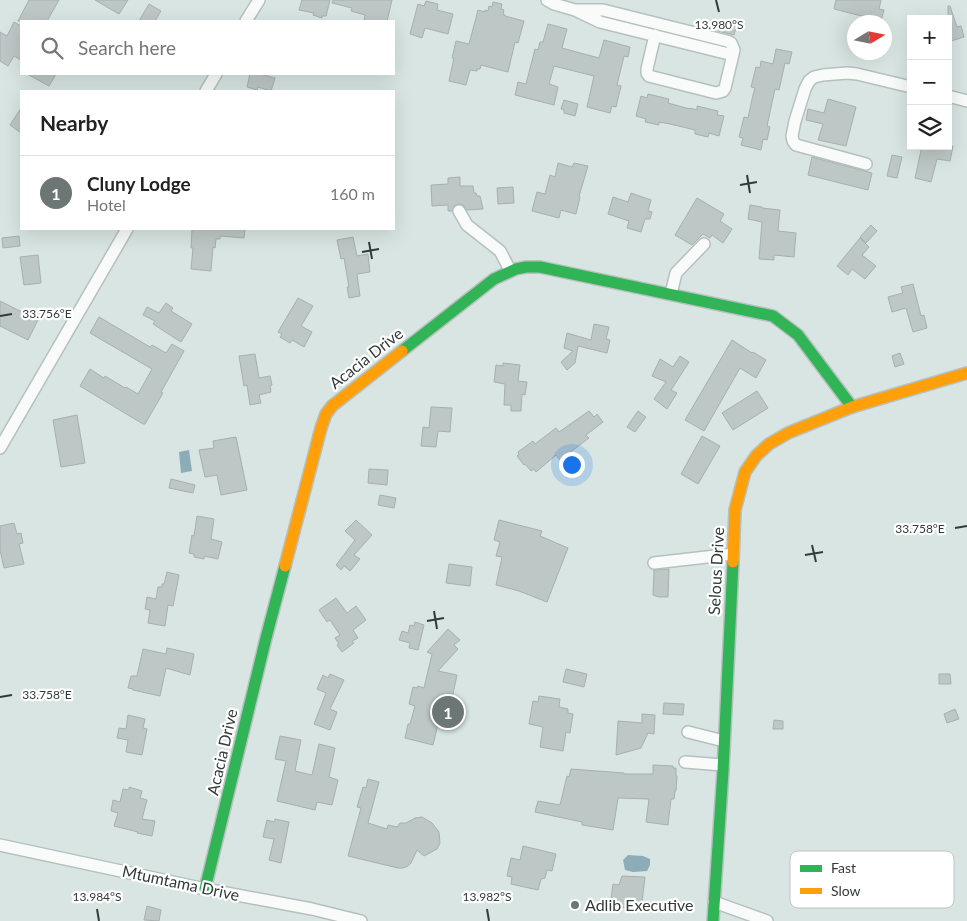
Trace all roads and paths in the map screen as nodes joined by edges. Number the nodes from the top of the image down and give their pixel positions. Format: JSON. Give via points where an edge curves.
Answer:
{"nodes":[{"id":1,"x":259,"y":0,"type":"edge"},
{"id":2,"x":547,"y":0,"type":"edge"},
{"id":3,"x":575,"y":10,"type":"junction"},
{"id":4,"x":247,"y":20,"type":"edge"},
{"id":5,"x":655,"y":35,"type":"junction"},
{"id":6,"x":733,"y":54,"type":"junction"},
{"id":7,"x":215,"y":75,"type":"edge"},
{"id":8,"x":907,"y":86,"type":"edge"},
{"id":9,"x":207,"y":90,"type":"edge"},
{"id":10,"x":952,"y":97,"type":"edge"},
{"id":11,"x":967,"y":101,"type":"edge"},
{"id":12,"x":866,"y":164,"type":"dead end"},
{"id":13,"x":458,"y":210,"type":"dead end"},
{"id":14,"x":126,"y":230,"type":"edge"},
{"id":15,"x":704,"y":244,"type":"dead end"},
{"id":16,"x":510,"y":270,"type":"junction"},
{"id":17,"x":671,"y":294,"type":"junction"},
{"id":18,"x":967,"y":373,"type":"edge"},
{"id":19,"x":852,"y":407,"type":"junction"},
{"id":20,"x":0,"y":448,"type":"edge"},
{"id":21,"x":733,"y":554,"type":"junction"},
{"id":22,"x":654,"y":563,"type":"dead end"},
{"id":23,"x":688,"y":732,"type":"dead end"},
{"id":24,"x":724,"y":741,"type":"junction"},
{"id":25,"x":685,"y":762,"type":"dead end"},
{"id":26,"x":723,"y":766,"type":"junction"},
{"id":27,"x":0,"y":845,"type":"edge"},
{"id":28,"x":205,"y":889,"type":"junction"},
{"id":29,"x":714,"y":902,"type":"junction"},
{"id":30,"x":362,"y":921,"type":"edge"},
{"id":31,"x":713,"y":921,"type":"edge"},
{"id":32,"x":767,"y":921,"type":"edge"}],
"edges":[{"from":1,"to":4,"type":"street"},
{"from":2,"to":3,"type":"street"},
{"from":3,"to":5,"type":"street","via":[[600,22]]},
{"from":3,"to":6,"type":"street","via":[[603,10],[727,41],[733,46]]},
{"from":5,"to":6,"type":"street"},
{"from":5,"to":6,"type":"street","via":[[647,73],[652,78],[720,93],[725,88]]},
{"from":7,"to":9,"type":"street"},
{"from":8,"to":12,"type":"street","via":[[847,73],[814,78],[804,89],[793,141]]},
{"from":10,"to":11,"type":"street"},
{"from":13,"to":16,"type":"street","via":[[468,225],[500,251]]},
{"from":14,"to":20,"type":"street"},
{"from":15,"to":17,"type":"street","via":[[676,273]]},
{"from":16,"to":17,"type":"street","name":"Acacia Drive","via":[[540,267]]},
{"from":16,"to":28,"type":"street","name":"Acacia Drive","via":[[494,279],[326,414],[266,638]]},
{"from":17,"to":19,"type":"street","name":"Acacia Drive","via":[[773,316],[798,335]]},
{"from":18,"to":19,"type":"street","name":"Selous Drive"},
{"from":19,"to":21,"type":"street","name":"Selous Drive","via":[[788,433],[756,456],[745,472],[735,510]]},
{"from":21,"to":22,"type":"street"},
{"from":21,"to":24,"type":"street","name":"Selous Drive"},
{"from":23,"to":24,"type":"street"},
{"from":24,"to":26,"type":"street","name":"Selous Drive"},
{"from":25,"to":26,"type":"street"},
{"from":26,"to":29,"type":"street","name":"Selous Drive"},
{"from":27,"to":28,"type":"street","name":"Mtumtama Drive"},
{"from":28,"to":30,"type":"street","name":"Mtumtama Drive"},
{"from":29,"to":31,"type":"street","name":"Selous Drive"},
{"from":29,"to":32,"type":"street"}]}
